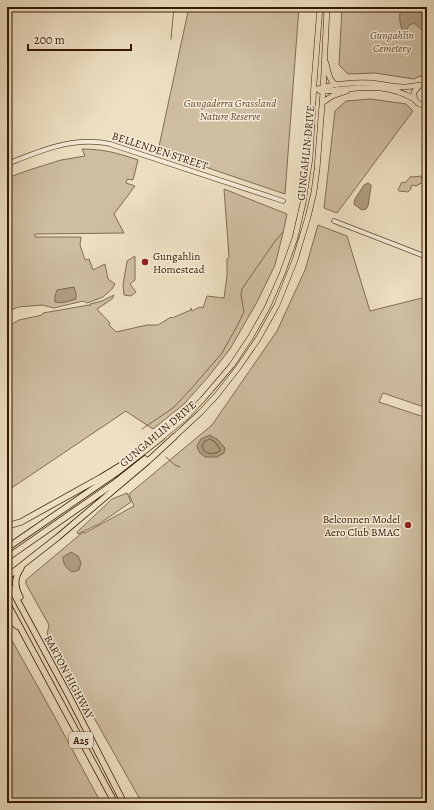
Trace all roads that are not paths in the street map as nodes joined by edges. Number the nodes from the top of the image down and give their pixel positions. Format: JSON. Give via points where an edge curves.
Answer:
{"nodes":[{"id":1,"x":320,"y":7,"type":"edge"},
{"id":2,"x":327,"y":7,"type":"edge"},
{"id":3,"x":324,"y":58,"type":"junction"},
{"id":4,"x":339,"y":85,"type":"junction"},
{"id":5,"x":427,"y":85,"type":"edge"},
{"id":6,"x":419,"y":86,"type":"junction"},
{"id":7,"x":364,"y":87,"type":"junction"},
{"id":8,"x":323,"y":89,"type":"junction"},
{"id":9,"x":314,"y":90,"type":"junction"},
{"id":10,"x":414,"y":100,"type":"junction"},
{"id":11,"x":322,"y":104,"type":"junction"},
{"id":12,"x":427,"y":105,"type":"edge"},
{"id":13,"x":7,"y":164,"type":"edge"},
{"id":14,"x":283,"y":201,"type":"dead end"},
{"id":15,"x":334,"y":221,"type":"dead end"},
{"id":16,"x":427,"y":257,"type":"edge"},
{"id":17,"x":162,"y":437,"type":"joint"},
{"id":18,"x":174,"y":437,"type":"junction"},
{"id":19,"x":150,"y":446,"type":"junction"},
{"id":20,"x":7,"y":526,"type":"edge"},
{"id":21,"x":7,"y":548,"type":"edge"},
{"id":22,"x":7,"y":558,"type":"edge"},
{"id":23,"x":25,"y":564,"type":"junction"},
{"id":24,"x":7,"y":577,"type":"edge"},
{"id":25,"x":7,"y":581,"type":"edge"},
{"id":26,"x":7,"y":603,"type":"edge"},
{"id":27,"x":7,"y":617,"type":"edge"},
{"id":28,"x":22,"y":630,"type":"junction"},
{"id":29,"x":69,"y":696,"type":"junction"},
{"id":30,"x":115,"y":803,"type":"edge"},
{"id":31,"x":124,"y":803,"type":"edge"}],
"edges":[{"from":1,"to":9,"type":"main road","name":"GUNGAHLIN DRIVE"},
{"from":2,"to":3,"type":"main road","name":"GUNGAHLIN DRIVE"},
{"from":3,"to":4,"type":"main road","via":[[332,81]]},
{"from":3,"to":8,"type":"main road","name":"GUNGAHLIN DRIVE"},
{"from":4,"to":6,"type":"main road","via":[[364,83],[398,87]]},
{"from":4,"to":8,"type":"main road"},
{"from":5,"to":6,"type":"main road"},
{"from":6,"to":10,"type":"main road","via":[[414,92]]},
{"from":7,"to":8,"type":"main road"},
{"from":7,"to":10,"type":"main road","via":[[397,91]]},
{"from":7,"to":11,"type":"main road","via":[[334,95]]},
{"from":8,"to":9,"type":"main road"},
{"from":8,"to":11,"type":"main road","name":"GUNGAHLIN DRIVE"},
{"from":9,"to":17,"type":"main road","name":"GUNGAHLIN DRIVE","via":[[310,158],[303,203],[295,238],[282,274],[267,308],[232,364],[203,400]]},
{"from":10,"to":12,"type":"main road","via":[[420,105]]},
{"from":11,"to":18,"type":"main road","name":"GUNGAHLIN DRIVE","via":[[317,169],[310,210],[296,260],[277,304],[258,339],[225,385]]},
{"from":13,"to":14,"type":"street","name":"BELLENDEN STREET","via":[[65,144],[110,144]]},
{"from":15,"to":16,"type":"street"},
{"from":17,"to":19,"type":"highway","name":"GUNGAHLIN DRIVE"},
{"from":18,"to":22,"type":"highway","name":"GUNGAHLIN DRIVE","via":[[116,482]]},
{"from":18,"to":23,"type":"highway"},
{"from":19,"to":20,"type":"highway","via":[[86,486],[21,522]]},
{"from":19,"to":21,"type":"highway","name":"GUNGAHLIN DRIVE","via":[[116,473]]},
{"from":23,"to":24,"type":"highway"},
{"from":23,"to":29,"type":"highway","via":[[17,575],[16,589]]},
{"from":25,"to":29,"type":"highway","name":"BARTON HIGHWAY","number":"A25"},
{"from":26,"to":28,"type":"highway","name":"BARTON HIGHWAY","number":"A25"},
{"from":27,"to":28,"type":"highway"},
{"from":28,"to":30,"type":"highway","name":"BARTON HIGHWAY","number":"A25"},
{"from":29,"to":31,"type":"highway","name":"BARTON HIGHWAY","number":"A25"}]}
